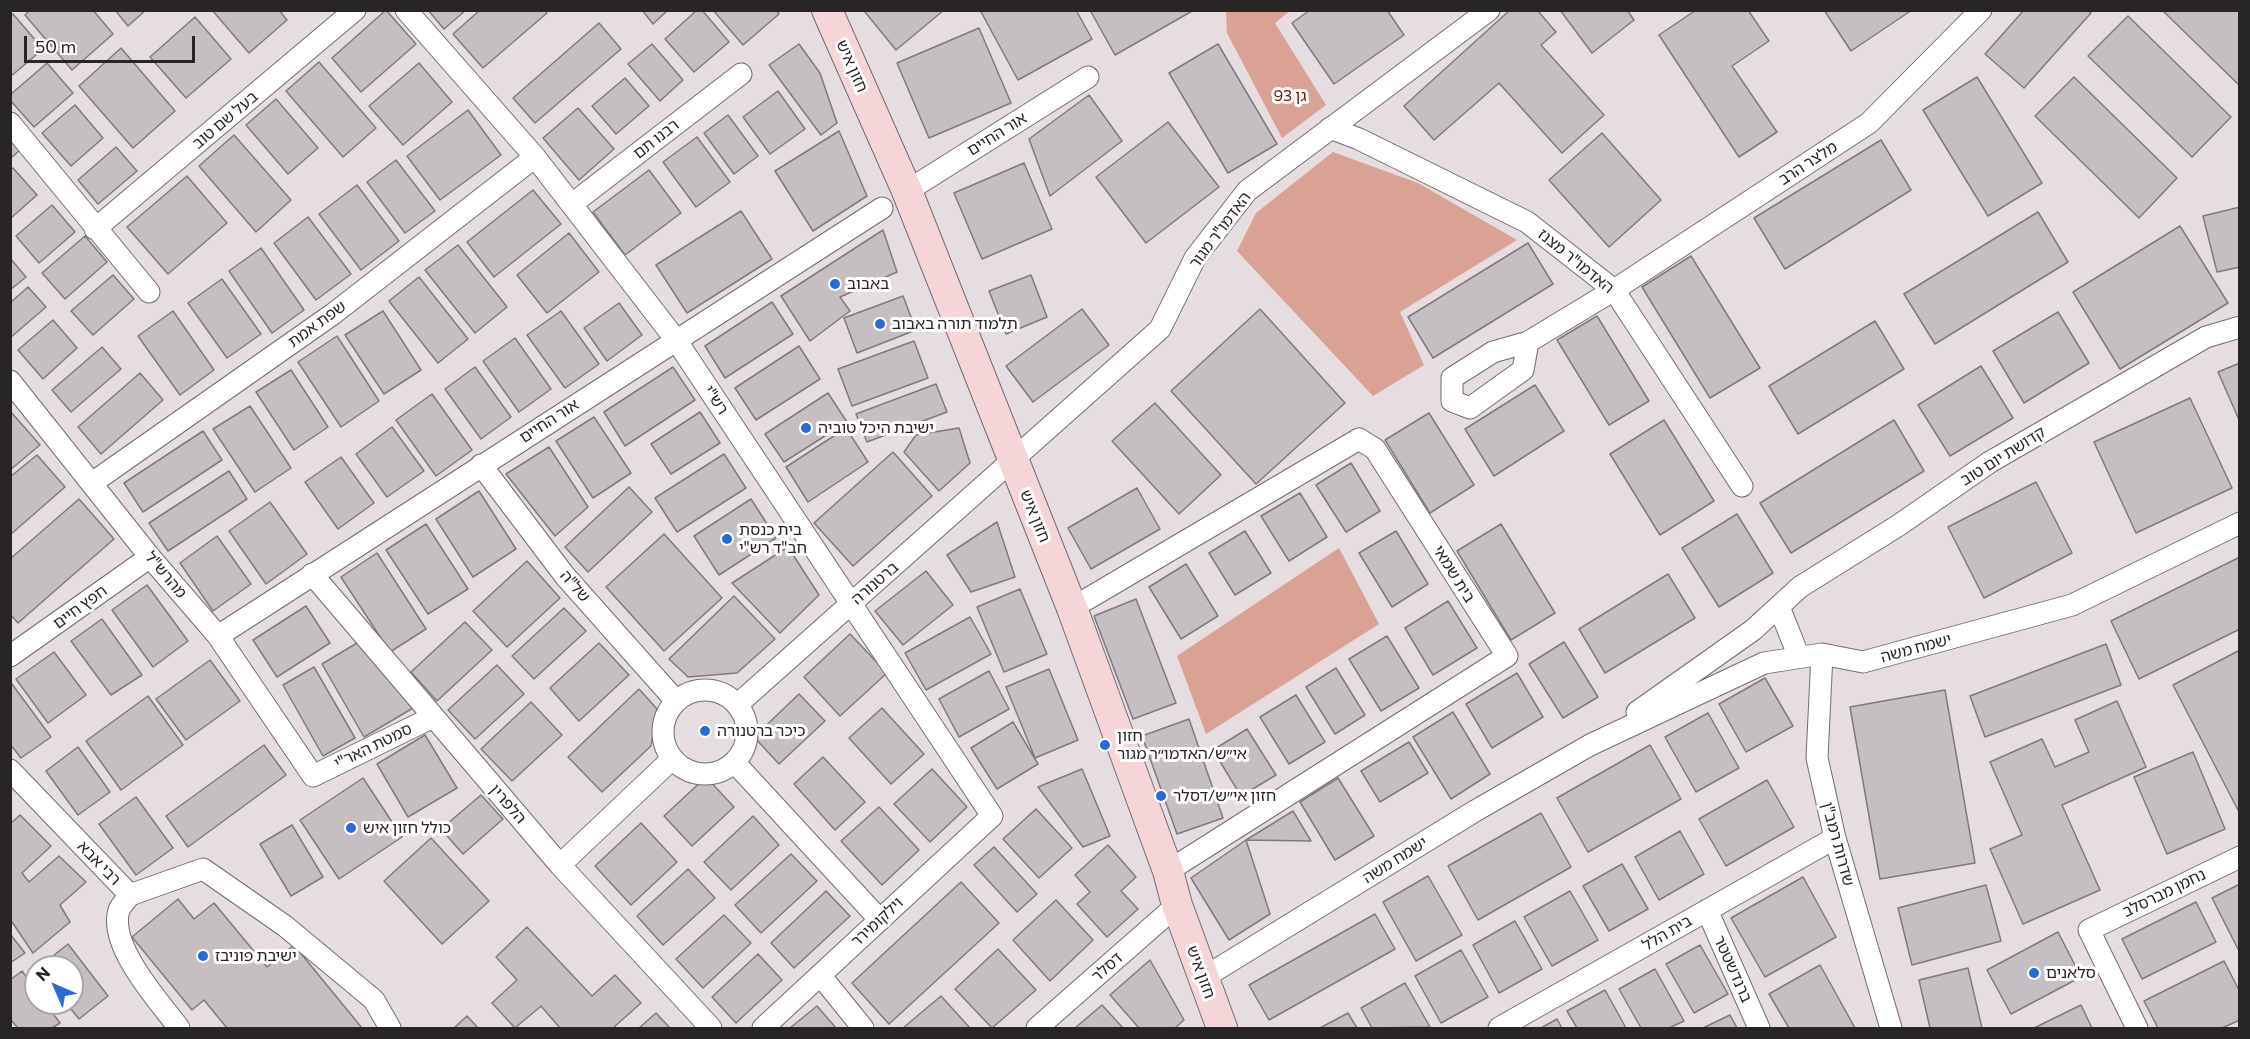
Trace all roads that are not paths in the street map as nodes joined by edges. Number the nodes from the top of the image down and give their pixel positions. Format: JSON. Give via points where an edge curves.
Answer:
{"nodes":[{"id":1,"x":356,"y":10,"type":"edge"},
{"id":2,"x":406,"y":10,"type":"edge"},
{"id":3,"x":1489,"y":10,"type":"edge"},
{"id":4,"x":1981,"y":10,"type":"edge"},
{"id":5,"x":828,"y":11,"type":"edge"},
{"id":6,"x":741,"y":74,"type":"dead end"},
{"id":7,"x":1088,"y":77,"type":"dead end"},
{"id":8,"x":10,"y":123,"type":"edge"},
{"id":9,"x":1330,"y":128,"type":"junction"},
{"id":10,"x":535,"y":157,"type":"junction"},
{"id":11,"x":907,"y":191,"type":"junction"},
{"id":12,"x":572,"y":204,"type":"junction"},
{"id":13,"x":882,"y":208,"type":"dead end"},
{"id":14,"x":95,"y":229,"type":"junction"},
{"id":15,"x":1614,"y":290,"type":"junction"},
{"id":16,"x":148,"y":292,"type":"dead end"},
{"id":17,"x":2240,"y":327,"type":"edge"},
{"id":18,"x":676,"y":340,"type":"junction"},
{"id":19,"x":1528,"y":342,"type":"dead end"},
{"id":20,"x":10,"y":381,"type":"edge"},
{"id":21,"x":1013,"y":461,"type":"junction"},
{"id":22,"x":481,"y":465,"type":"junction"},
{"id":23,"x":92,"y":483,"type":"junction"},
{"id":24,"x":1742,"y":486,"type":"dead end"},
{"id":25,"x":2240,"y":523,"type":"edge"},
{"id":26,"x":150,"y":557,"type":"junction"},
{"id":27,"x":312,"y":574,"type":"junction"},
{"id":28,"x":851,"y":604,"type":"junction"},
{"id":29,"x":1779,"y":607,"type":"junction"},
{"id":30,"x":1072,"y":608,"type":"junction"},
{"id":31,"x":218,"y":636,"type":"junction"},
{"id":32,"x":1822,"y":654,"type":"junction"},
{"id":33,"x":10,"y":657,"type":"edge"},
{"id":34,"x":1799,"y":657,"type":"junction"},
{"id":35,"x":676,"y":701,"type":"junction"},
{"id":36,"x":738,"y":704,"type":"junction"},
{"id":37,"x":433,"y":717,"type":"junction"},
{"id":38,"x":1590,"y":745,"type":"junction"},
{"id":39,"x":672,"y":759,"type":"junction"},
{"id":40,"x":735,"y":763,"type":"junction"},
{"id":41,"x":10,"y":770,"type":"edge"},
{"id":42,"x":313,"y":776,"type":"joint"},
{"id":43,"x":992,"y":816,"type":"joint"},
{"id":44,"x":1834,"y":838,"type":"junction"},
{"id":45,"x":2240,"y":857,"type":"edge"},
{"id":46,"x":561,"y":865,"type":"junction"},
{"id":47,"x":1168,"y":871,"type":"junction"},
{"id":48,"x":130,"y":895,"type":"junction"},
{"id":49,"x":1177,"y":905,"type":"junction"},
{"id":50,"x":1707,"y":910,"type":"junction"},
{"id":51,"x":880,"y":920,"type":"junction"},
{"id":52,"x":820,"y":975,"type":"junction"},
{"id":53,"x":1203,"y":978,"type":"junction"},
{"id":54,"x":179,"y":1029,"type":"edge"},
{"id":55,"x":390,"y":1029,"type":"edge"},
{"id":56,"x":711,"y":1029,"type":"edge"},
{"id":57,"x":763,"y":1029,"type":"edge"},
{"id":58,"x":862,"y":1029,"type":"edge"},
{"id":59,"x":1037,"y":1029,"type":"edge"},
{"id":60,"x":1222,"y":1029,"type":"edge"},
{"id":61,"x":1499,"y":1029,"type":"edge"},
{"id":62,"x":1759,"y":1029,"type":"edge"},
{"id":63,"x":1891,"y":1029,"type":"edge"},
{"id":64,"x":2137,"y":1029,"type":"edge"}],
"edges":[{"from":1,"to":14,"type":"street","name":"בעל שם טוב"},
{"from":2,"to":10,"type":"street","name":"רש\"י"},
{"from":3,"to":9,"type":"street","name":"האדמו\"ר מגור"},
{"from":4,"to":15,"type":"street","name":"מלצר הרב","via":[[1869,123]]},
{"from":5,"to":11,"type":"street","name":"חזון איש"},
{"from":6,"to":12,"type":"street","name":"רבנו תם"},
{"from":7,"to":11,"type":"street","name":"אור החיים"},
{"from":8,"to":14,"type":"street"},
{"from":9,"to":15,"type":"street","name":"האדמו\"ר מצנז","via":[[1527,222]]},
{"from":9,"to":21,"type":"street","name":"האדמו\"ר מגור","via":[[1247,191],[1196,258],[1160,330]]},
{"from":10,"to":12,"type":"street","name":"רש\"י"},
{"from":10,"to":23,"type":"street","name":"שפת אמת","via":[[333,314]]},
{"from":11,"to":21,"type":"street","name":"חזון איש"},
{"from":12,"to":18,"type":"street","name":"רש\"י"},
{"from":13,"to":18,"type":"street","name":"אור החיים"},
{"from":14,"to":16,"type":"street"},
{"from":15,"to":19,"type":"street","name":"מלצר הרב"},
{"from":15,"to":24,"type":"street","name":"האדמו\"ר מצנז"},
{"from":17,"to":29,"type":"street","name":"קדושת יום טוב","via":[[2206,338],[1990,462],[1800,587]]},
{"from":18,"to":22,"type":"street","name":"אור החיים"},
{"from":18,"to":28,"type":"street","name":"רש\"י"},
{"from":20,"to":23,"type":"street","name":"מהרש\"ל"},
{"from":21,"to":28,"type":"street","name":"ברטנורה"},
{"from":21,"to":30,"type":"street","name":"חזון איש"},
{"from":22,"to":27,"type":"street","name":"אור החיים"},
{"from":22,"to":35,"type":"street","name":"של\"ה","via":[[565,576]]},
{"from":23,"to":26,"type":"street","name":"מהרש\"ל"},
{"from":25,"to":32,"type":"street","name":"ישמח משה","via":[[2072,605],[1863,662]]},
{"from":26,"to":31,"type":"street","name":"מהרש\"ל"},
{"from":26,"to":33,"type":"street","name":"חפץ חיים"},
{"from":27,"to":31,"type":"street","name":"אור החיים"},
{"from":27,"to":37,"type":"street","name":"הלפרין"},
{"from":28,"to":36,"type":"street","name":"ברטנורה"},
{"from":28,"to":43,"type":"street","name":"רש\"י"},
{"from":29,"to":34,"type":"street"},
{"from":29,"to":38,"type":"street","name":"ישמח משה","via":[[1753,630]]},
{"from":30,"to":47,"type":"street","name":"חזון איש"},
{"from":30,"to":47,"type":"street","name":"בית שמאי","via":[[1359,439],[1375,449],[1507,656]]},
{"from":31,"to":42,"type":"street","name":"מהרש\"ל"},
{"from":32,"to":34,"type":"street","name":"ישמח משה"},
{"from":32,"to":44,"type":"street","name":"שדרות רמב\"ן","via":[[1816,758]]},
{"from":34,"to":38,"type":"street","name":"ישמח משה","via":[[1764,663]]},
{"from":35,"to":36,"type":"street","via":[[687,693],[715,690]]},
{"from":35,"to":39,"type":"street","via":[[668,711],[663,736]]},
{"from":36,"to":40,"type":"street","via":[[748,728],[747,741]]},
{"from":37,"to":42,"type":"street","name":"סמטת האר\"י"},
{"from":37,"to":46,"type":"street","name":"הלפרין"},
{"from":38,"to":53,"type":"street","name":"ישמח משה"},
{"from":39,"to":40,"type":"street","via":[[696,774],[723,771]]},
{"from":39,"to":46,"type":"street"},
{"from":40,"to":51,"type":"street"},
{"from":41,"to":48,"type":"street","name":"רבי אבא"},
{"from":43,"to":51,"type":"street","name":"וילקומירר"},
{"from":44,"to":50,"type":"street","name":"בית הלל"},
{"from":44,"to":63,"type":"street","name":"שדרות רמב\"ן"},
{"from":45,"to":64,"type":"street","name":"נחמן מברסלב","via":[[2089,930]]},
{"from":46,"to":56,"type":"street","name":"הלפרין"},
{"from":47,"to":49,"type":"street","name":"חזון איש"},
{"from":48,"to":54,"type":"street","name":"רבי אבא","via":[[119,909],[118,930],[126,952]]},
{"from":48,"to":55,"type":"street","via":[[203,869],[285,926],[374,1000]]},
{"from":49,"to":53,"type":"street","name":"חזון איש"},
{"from":49,"to":59,"type":"street","name":"דסלר"},
{"from":50,"to":61,"type":"street","name":"בית הלל"},
{"from":50,"to":62,"type":"street","name":"ברנדשטטר"},
{"from":51,"to":52,"type":"street","name":"וילקומירר"},
{"from":52,"to":57,"type":"street","name":"וילקומירר"},
{"from":52,"to":58,"type":"street"},
{"from":53,"to":60,"type":"street","name":"חזון איש"}]}
